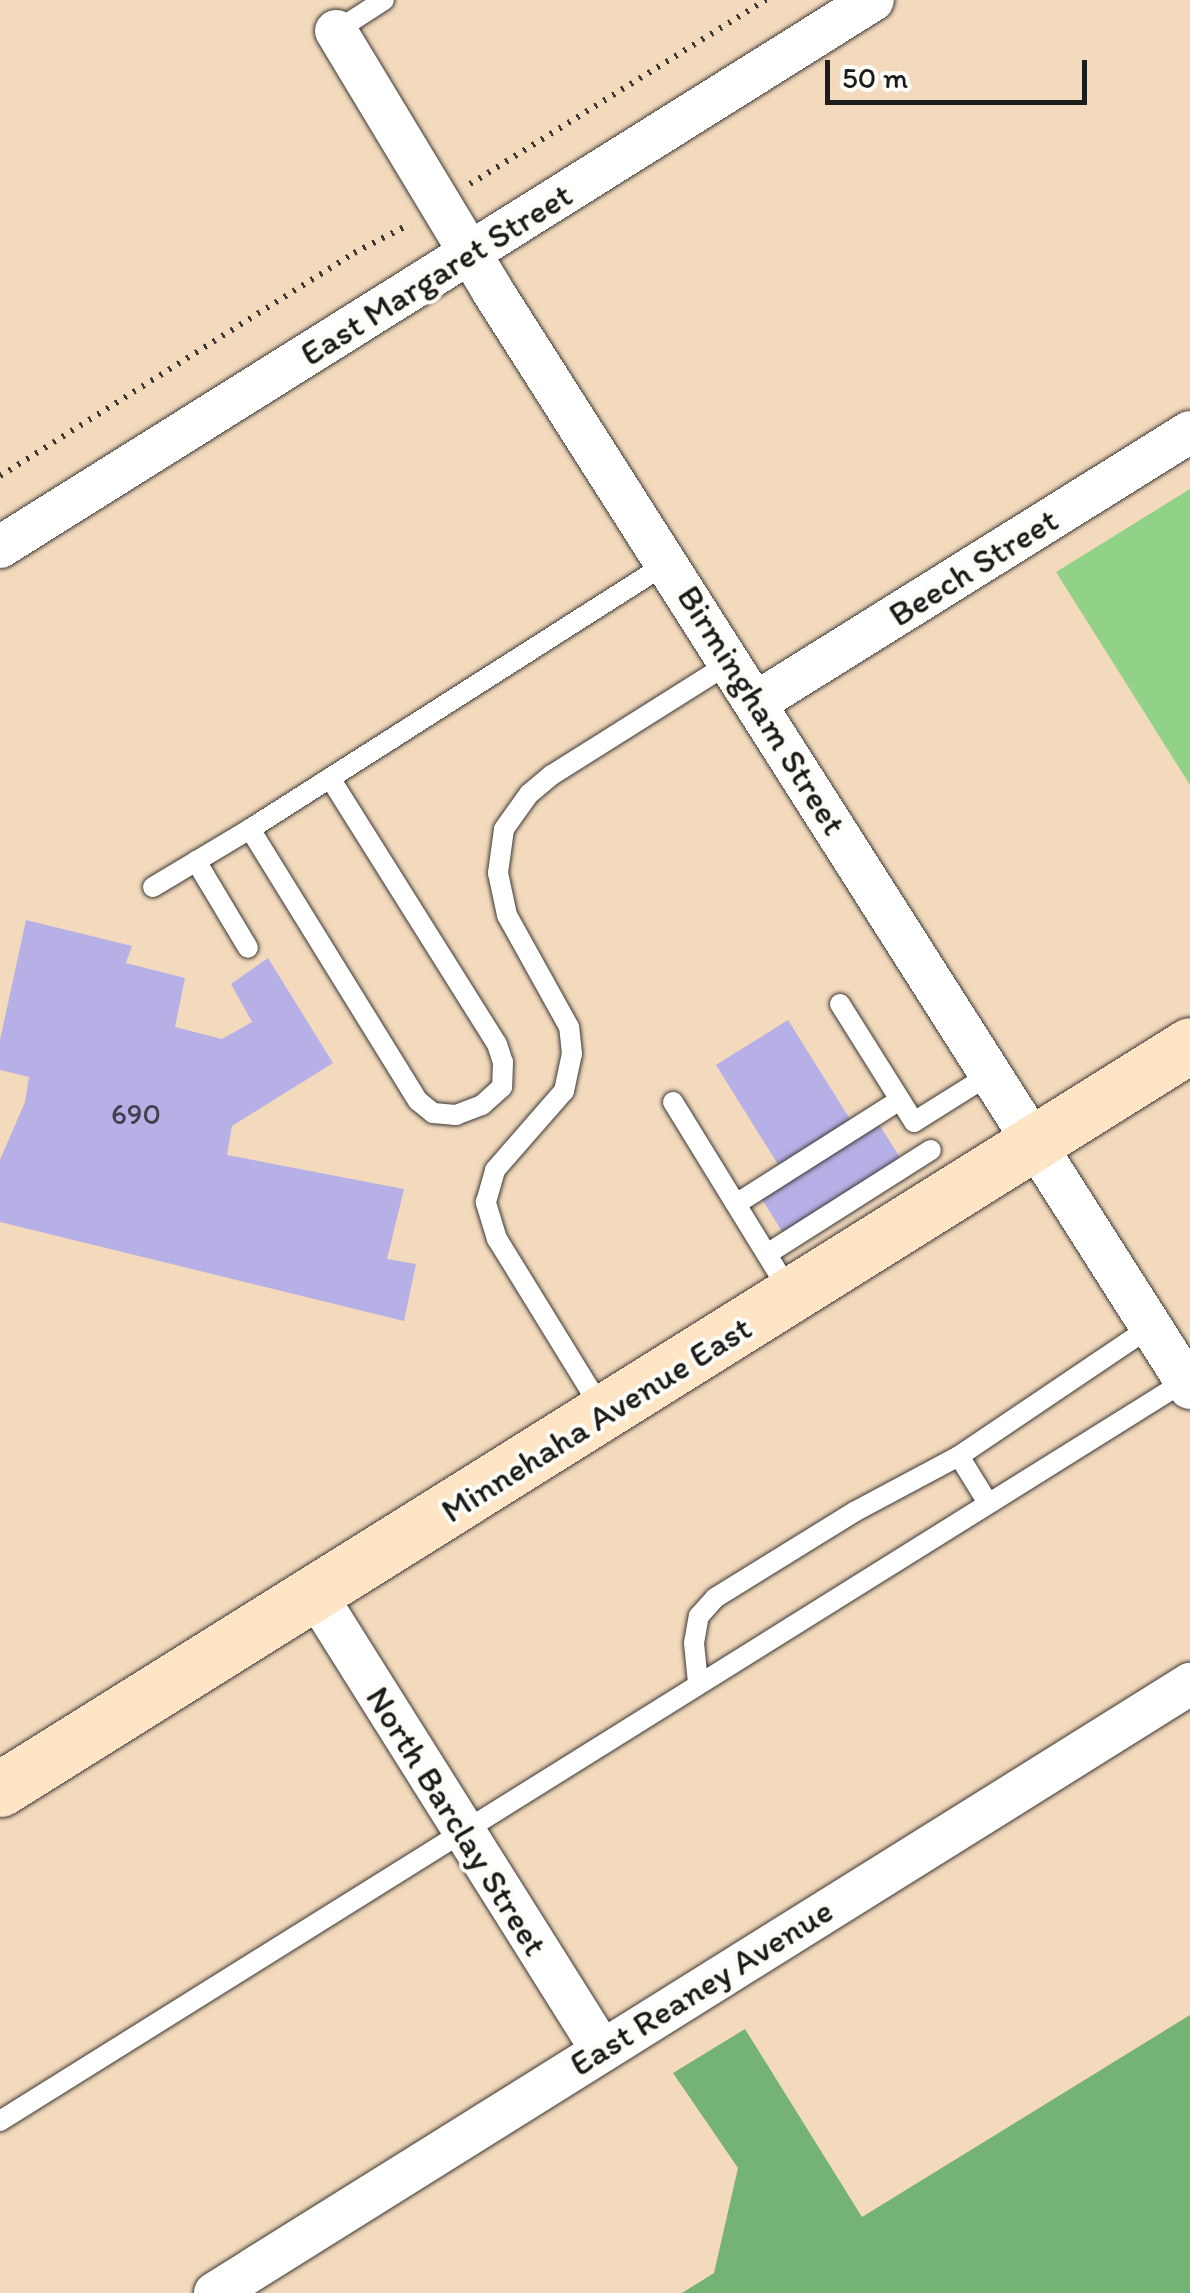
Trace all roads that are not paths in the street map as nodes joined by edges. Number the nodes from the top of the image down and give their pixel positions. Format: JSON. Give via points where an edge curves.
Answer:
{"nodes":[{"id":1,"x":384,"y":0,"type":"edge"},
{"id":2,"x":872,"y":0,"type":"edge"},
{"id":3,"x":336,"y":31,"type":"joint"},
{"id":4,"x":472,"y":252,"type":"junction"},
{"id":5,"x":1190,"y":432,"type":"edge"},
{"id":6,"x":0,"y":547,"type":"edge"},
{"id":7,"x":668,"y":562,"type":"junction"},
{"id":8,"x":730,"y":663,"type":"junction"},
{"id":9,"x":757,"y":702,"type":"junction"},
{"id":10,"x":330,"y":778,"type":"junction"},
{"id":11,"x":250,"y":828,"type":"junction"},
{"id":12,"x":196,"y":861,"type":"junction"},
{"id":13,"x":153,"y":887,"type":"dead end"},
{"id":14,"x":248,"y":948,"type":"dead end"},
{"id":15,"x":840,"y":1004,"type":"dead end"},
{"id":16,"x":1190,"y":1046,"type":"edge"},
{"id":17,"x":992,"y":1074,"type":"junction"},
{"id":18,"x":900,"y":1100,"type":"junction"},
{"id":19,"x":673,"y":1102,"type":"dead end"},
{"id":20,"x":914,"y":1122,"type":"junction"},
{"id":21,"x":1035,"y":1142,"type":"junction"},
{"id":22,"x":944,"y":1172,"type":"junction"},
{"id":23,"x":736,"y":1204,"type":"junction"},
{"id":24,"x":780,"y":1276,"type":"junction"},
{"id":25,"x":1152,"y":1326,"type":"junction"},
{"id":26,"x":1188,"y":1384,"type":"edge"},
{"id":27,"x":604,"y":1412,"type":"junction"},
{"id":28,"x":959,"y":1456,"type":"junction"},
{"id":29,"x":988,"y":1503,"type":"junction"},
{"id":30,"x":314,"y":1592,"type":"junction"},
{"id":31,"x":698,"y":1683,"type":"junction"},
{"id":32,"x":1190,"y":1684,"type":"edge"},
{"id":33,"x":0,"y":1789,"type":"edge"},
{"id":34,"x":463,"y":1829,"type":"junction"},
{"id":35,"x":601,"y":2049,"type":"junction"},
{"id":36,"x":0,"y":2121,"type":"edge"},
{"id":37,"x":214,"y":2293,"type":"edge"}],
"edges":[{"from":1,"to":3,"type":"lane"},
{"from":2,"to":4,"type":"street","name":"East Margaret Street"},
{"from":3,"to":4,"type":"street","name":"Birmingham Street"},
{"from":4,"to":6,"type":"street","name":"East Margaret Street"},
{"from":4,"to":7,"type":"street","name":"Birmingham Street"},
{"from":5,"to":9,"type":"street","name":"Beech Street"},
{"from":7,"to":8,"type":"street","name":"Birmingham Street"},
{"from":7,"to":10,"type":"lane"},
{"from":8,"to":9,"type":"street","name":"Birmingham Street"},
{"from":8,"to":27,"type":"lane","via":[[552,775],[504,830],[498,874],[507,916],[569,1027],[572,1054],[564,1091],[495,1170],[486,1202],[497,1239]]},
{"from":9,"to":17,"type":"street","name":"Birmingham Street"},
{"from":10,"to":11,"type":"lane"},
{"from":10,"to":11,"type":"lane","via":[[497,1044],[502,1088],[482,1105],[433,1113],[418,1101]]},
{"from":11,"to":12,"type":"lane"},
{"from":12,"to":13,"type":"lane"},
{"from":12,"to":14,"type":"lane"},
{"from":15,"to":18,"type":"lane"},
{"from":16,"to":21,"type":"main road","name":"Minnehaha Avenue East"},
{"from":17,"to":20,"type":"lane"},
{"from":17,"to":21,"type":"street","name":"Birmingham Street"},
{"from":18,"to":20,"type":"lane"},
{"from":18,"to":23,"type":"lane"},
{"from":19,"to":23,"type":"lane"},
{"from":20,"to":22,"type":"lane"},
{"from":21,"to":22,"type":"main road","name":"Minnehaha Avenue East"},
{"from":21,"to":25,"type":"street","name":"Birmingham Street"},
{"from":22,"to":24,"type":"main road","name":"Minnehaha Avenue East"},
{"from":23,"to":24,"type":"lane"},
{"from":24,"to":27,"type":"main road","name":"Minnehaha Avenue East"},
{"from":25,"to":26,"type":"street","name":"Birmingham Street"},
{"from":25,"to":28,"type":"lane"},
{"from":26,"to":29,"type":"lane"},
{"from":27,"to":30,"type":"main road","name":"Minnehaha Avenue East"},
{"from":28,"to":29,"type":"lane"},
{"from":28,"to":31,"type":"lane","via":[[715,1598],[700,1616],[694,1643]]},
{"from":29,"to":31,"type":"lane"},
{"from":30,"to":33,"type":"main road","name":"Minnehaha Avenue East"},
{"from":30,"to":34,"type":"street","name":"North Barclay Street"},
{"from":31,"to":34,"type":"lane"},
{"from":32,"to":35,"type":"street","name":"East Reaney Avenue"},
{"from":34,"to":35,"type":"street","name":"North Barclay Street"},
{"from":34,"to":36,"type":"lane"},
{"from":35,"to":37,"type":"street","name":"East Reaney Avenue"}]}
